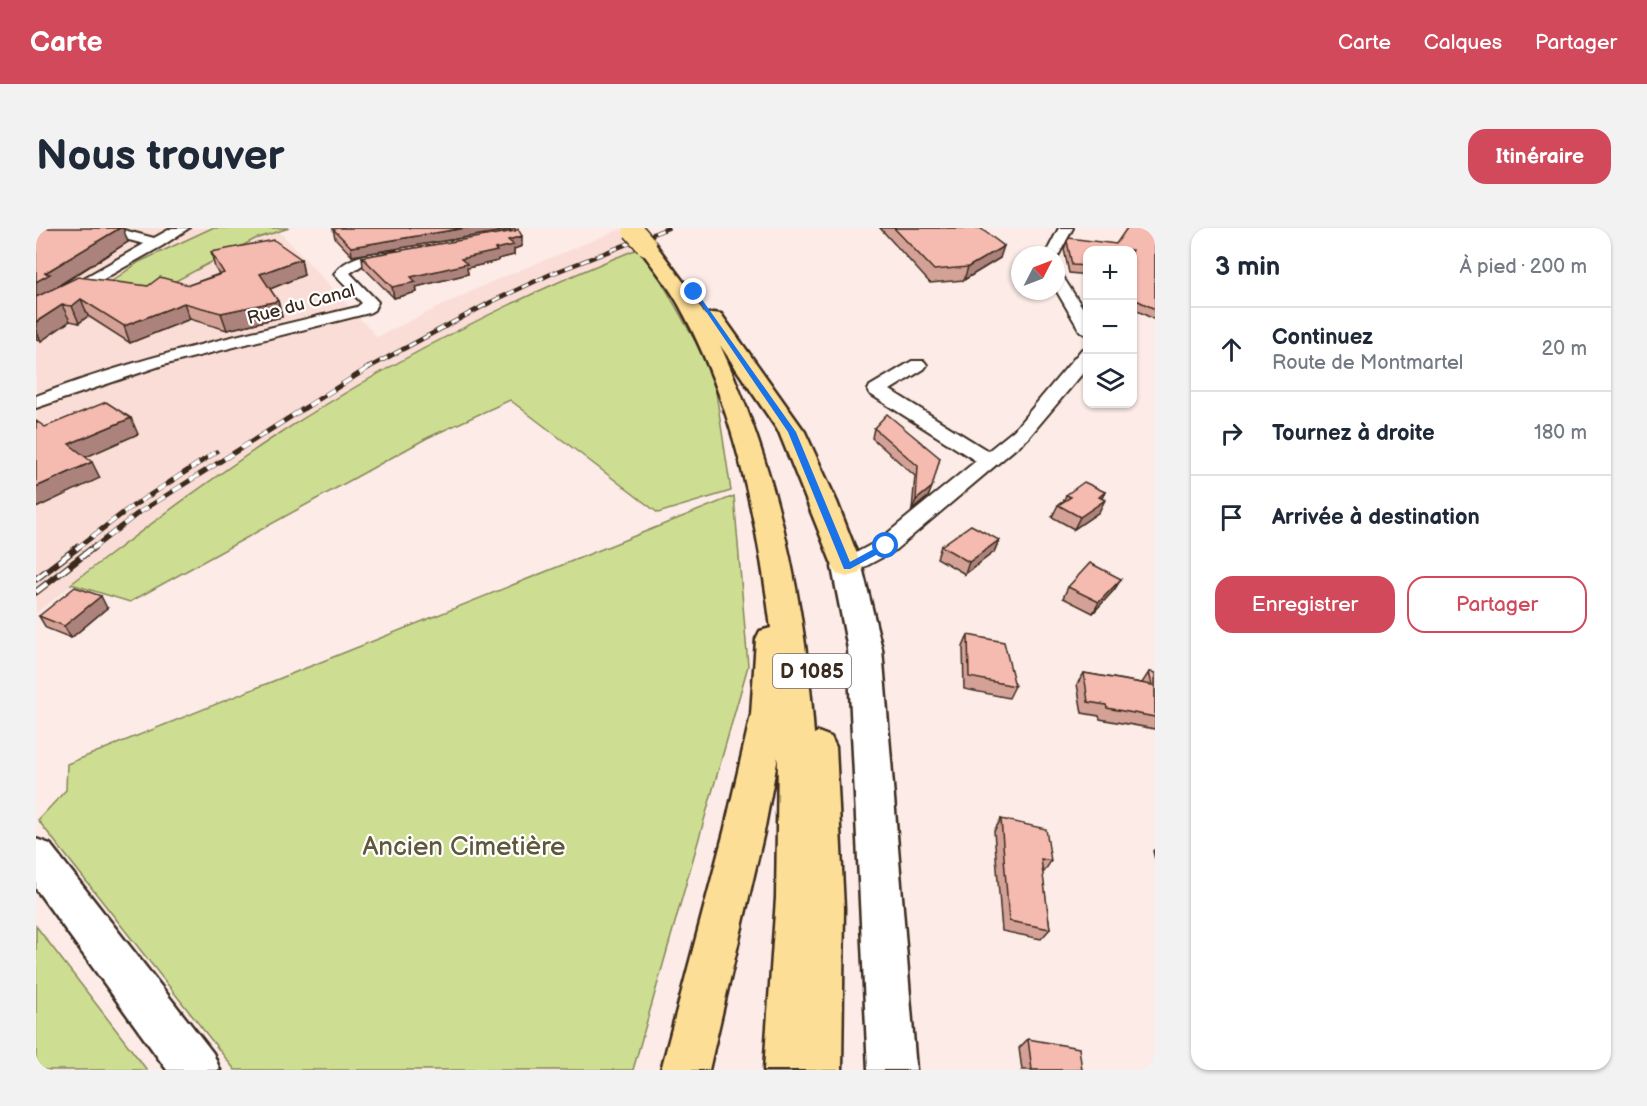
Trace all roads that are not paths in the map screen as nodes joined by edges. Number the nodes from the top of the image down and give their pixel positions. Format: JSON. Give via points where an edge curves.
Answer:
{"nodes":[{"id":1,"x":99,"y":228,"type":"edge"},
{"id":2,"x":182,"y":228,"type":"edge"},
{"id":3,"x":1080,"y":228,"type":"edge"},
{"id":4,"x":1064,"y":232,"type":"edge"},
{"id":5,"x":641,"y":235,"type":"edge"},
{"id":6,"x":157,"y":243,"type":"junction"},
{"id":7,"x":1057,"y":246,"type":"edge"},
{"id":8,"x":417,"y":251,"type":"edge"},
{"id":9,"x":694,"y":292,"type":"junction"},
{"id":10,"x":1065,"y":292,"type":"edge"},
{"id":11,"x":36,"y":312,"type":"edge"},
{"id":12,"x":1083,"y":323,"type":"edge"},
{"id":13,"x":1087,"y":354,"type":"edge"},
{"id":14,"x":918,"y":365,"type":"dead end"},
{"id":15,"x":36,"y":402,"type":"edge"},
{"id":16,"x":989,"y":461,"type":"junction"},
{"id":17,"x":760,"y":481,"type":"junction"},
{"id":18,"x":847,"y":567,"type":"junction"},
{"id":19,"x":36,"y":857,"type":"edge"},
{"id":20,"x":196,"y":1070,"type":"edge"},
{"id":21,"x":685,"y":1070,"type":"edge"},
{"id":22,"x":788,"y":1070,"type":"edge"},
{"id":23,"x":818,"y":1070,"type":"edge"},
{"id":24,"x":892,"y":1070,"type":"edge"}],
"edges":[{"from":1,"to":6,"type":"street"},
{"from":2,"to":6,"type":"street"},
{"from":3,"to":4,"type":"street"},
{"from":4,"to":7,"type":"street"},
{"from":5,"to":9,"type":"main road","number":"D 1085"},
{"from":5,"to":17,"type":"main road","number":"D 1085","via":[[682,293],[712,351]]},
{"from":6,"to":11,"type":"street"},
{"from":8,"to":15,"type":"street","name":"Rue du Canal","via":[[359,261],[344,269],[342,273],[370,302],[363,310],[149,361]]},
{"from":9,"to":18,"type":"main road","via":[[792,432]]},
{"from":9,"to":23,"type":"main road","number":"D 1085","via":[[756,421],[776,481],[795,560],[816,697],[823,847]]},
{"from":10,"to":12,"type":"street"},
{"from":13,"to":16,"type":"street","via":[[1021,434]]},
{"from":14,"to":16,"type":"street","via":[[877,390]]},
{"from":16,"to":18,"type":"street","via":[[886,546]]},
{"from":17,"to":21,"type":"main road","via":[[772,614],[769,715]]},
{"from":17,"to":22,"type":"main road","number":"D 1085","via":[[786,613],[795,696],[798,844],[794,1016]]},
{"from":18,"to":24,"type":"street","via":[[864,649]]},
{"from":19,"to":20,"type":"street"}]}
